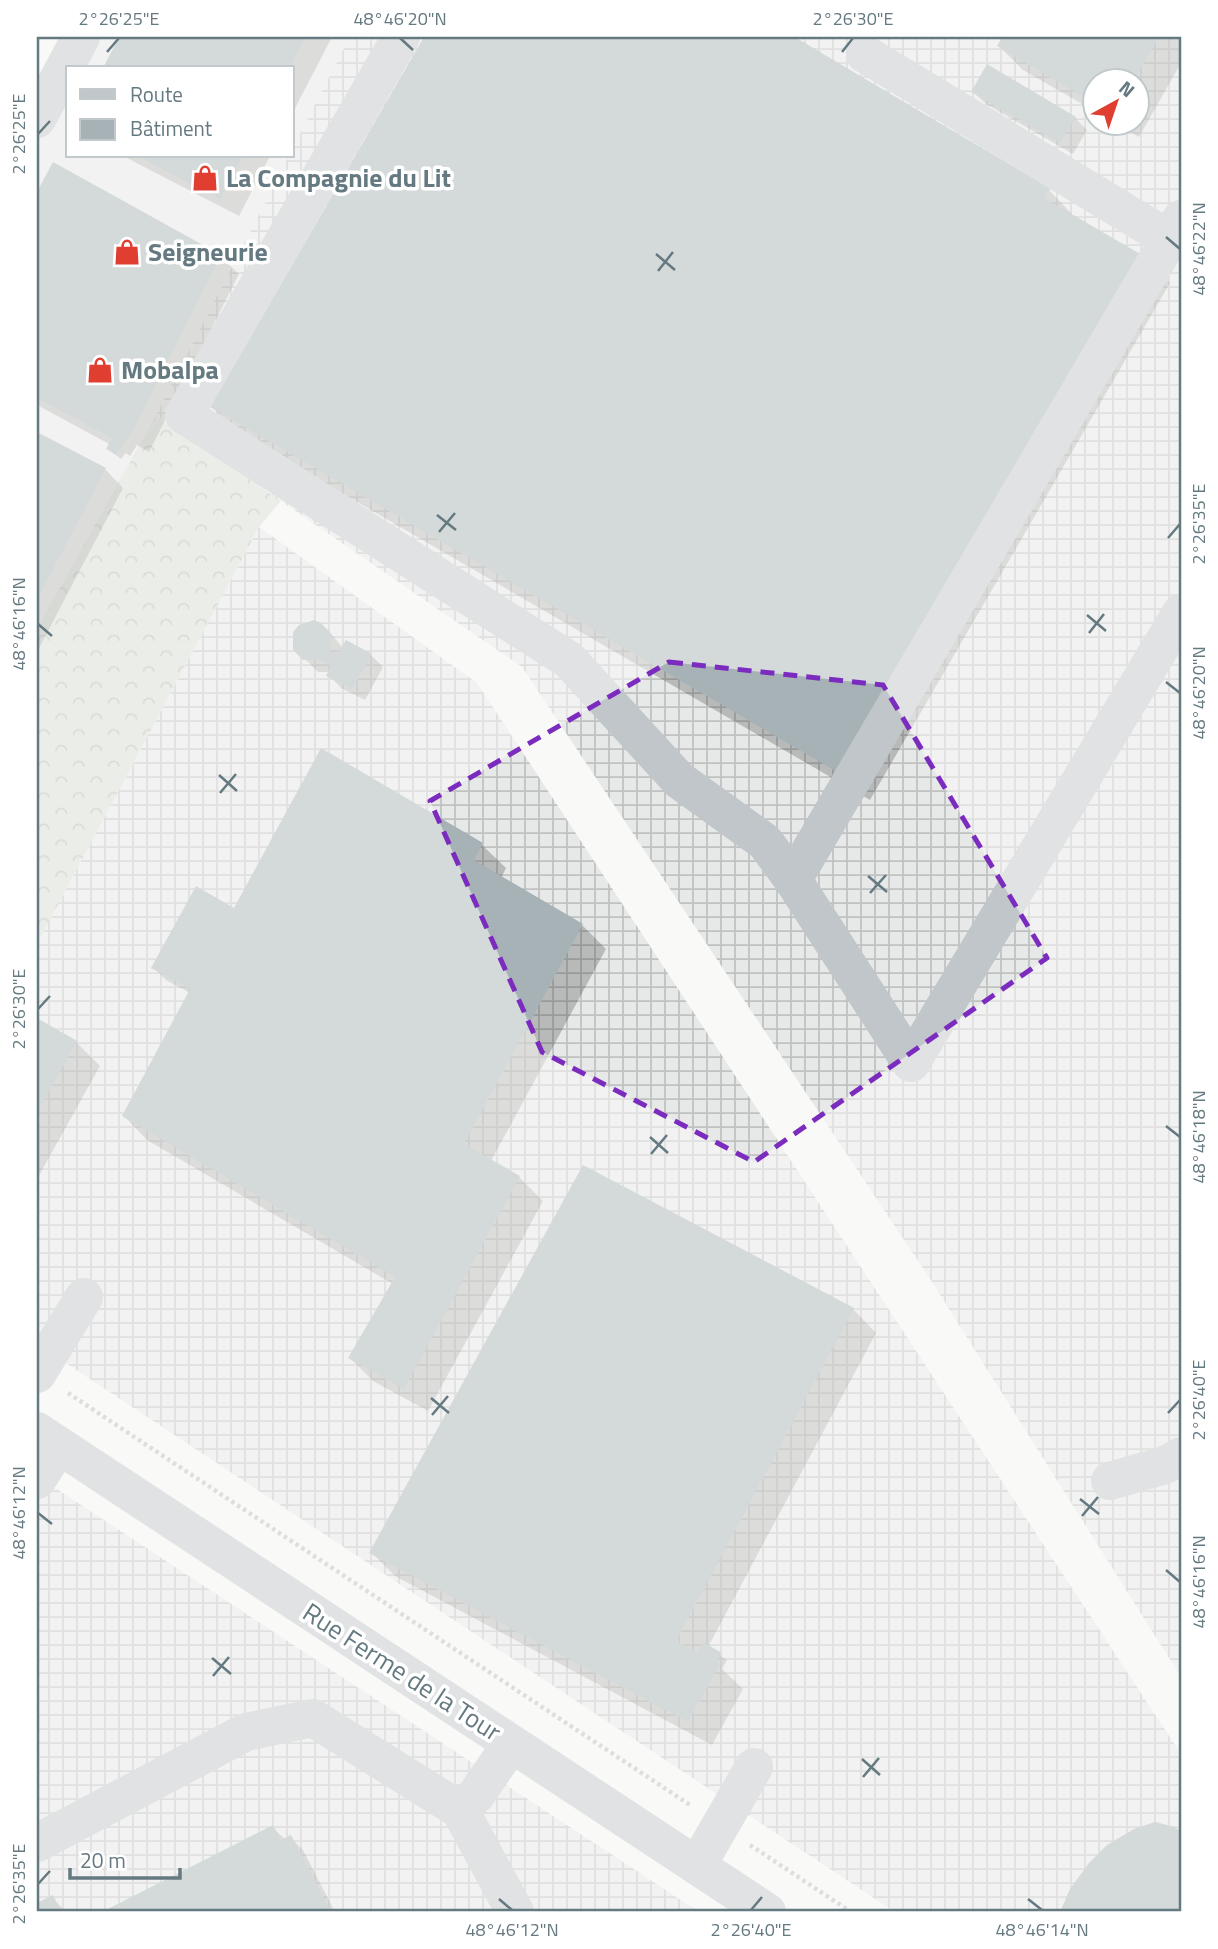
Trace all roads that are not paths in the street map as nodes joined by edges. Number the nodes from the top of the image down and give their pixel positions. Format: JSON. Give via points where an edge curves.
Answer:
{"nodes":[{"id":1,"x":81,"y":37,"type":"edge"},
{"id":2,"x":401,"y":37,"type":"edge"},
{"id":3,"x":865,"y":54,"type":"dead end"},
{"id":4,"x":37,"y":118,"type":"edge"},
{"id":5,"x":1175,"y":229,"type":"edge"},
{"id":6,"x":1181,"y":613,"type":"edge"},
{"id":7,"x":793,"y":880,"type":"junction"},
{"id":8,"x":84,"y":1297,"type":"dead end"},
{"id":9,"x":50,"y":1382,"type":"edge"},
{"id":10,"x":48,"y":1439,"type":"edge"},
{"id":11,"x":1181,"y":1456,"type":"edge"},
{"id":12,"x":37,"y":1480,"type":"edge"},
{"id":13,"x":1111,"y":1482,"type":"dead end"},
{"id":14,"x":512,"y":1744,"type":"junction"},
{"id":15,"x":754,"y":1767,"type":"dead end"},
{"id":16,"x":460,"y":1810,"type":"junction"},
{"id":17,"x":37,"y":1843,"type":"edge"},
{"id":18,"x":697,"y":1866,"type":"junction"},
{"id":19,"x":515,"y":1912,"type":"edge"},
{"id":20,"x":767,"y":1912,"type":"edge"}],
"edges":[{"from":1,"to":4,"type":"street"},
{"from":2,"to":7,"type":"street","via":[[184,415],[569,660],[679,780],[765,842]]},
{"from":3,"to":5,"type":"street"},
{"from":5,"to":7,"type":"street"},
{"from":6,"to":7,"type":"street","via":[[911,1063]]},
{"from":8,"to":9,"type":"street"},
{"from":10,"to":12,"type":"street"},
{"from":10,"to":14,"type":"street","name":"Rue Ferme de la Tour"},
{"from":11,"to":13,"type":"street"},
{"from":14,"to":16,"type":"street"},
{"from":14,"to":18,"type":"street","name":"Rue Ferme de la Tour"},
{"from":15,"to":18,"type":"street"},
{"from":16,"to":17,"type":"street","via":[[313,1718],[246,1732]]},
{"from":16,"to":19,"type":"street"},
{"from":18,"to":20,"type":"street","name":"Rue Ferme de la Tour"}]}
